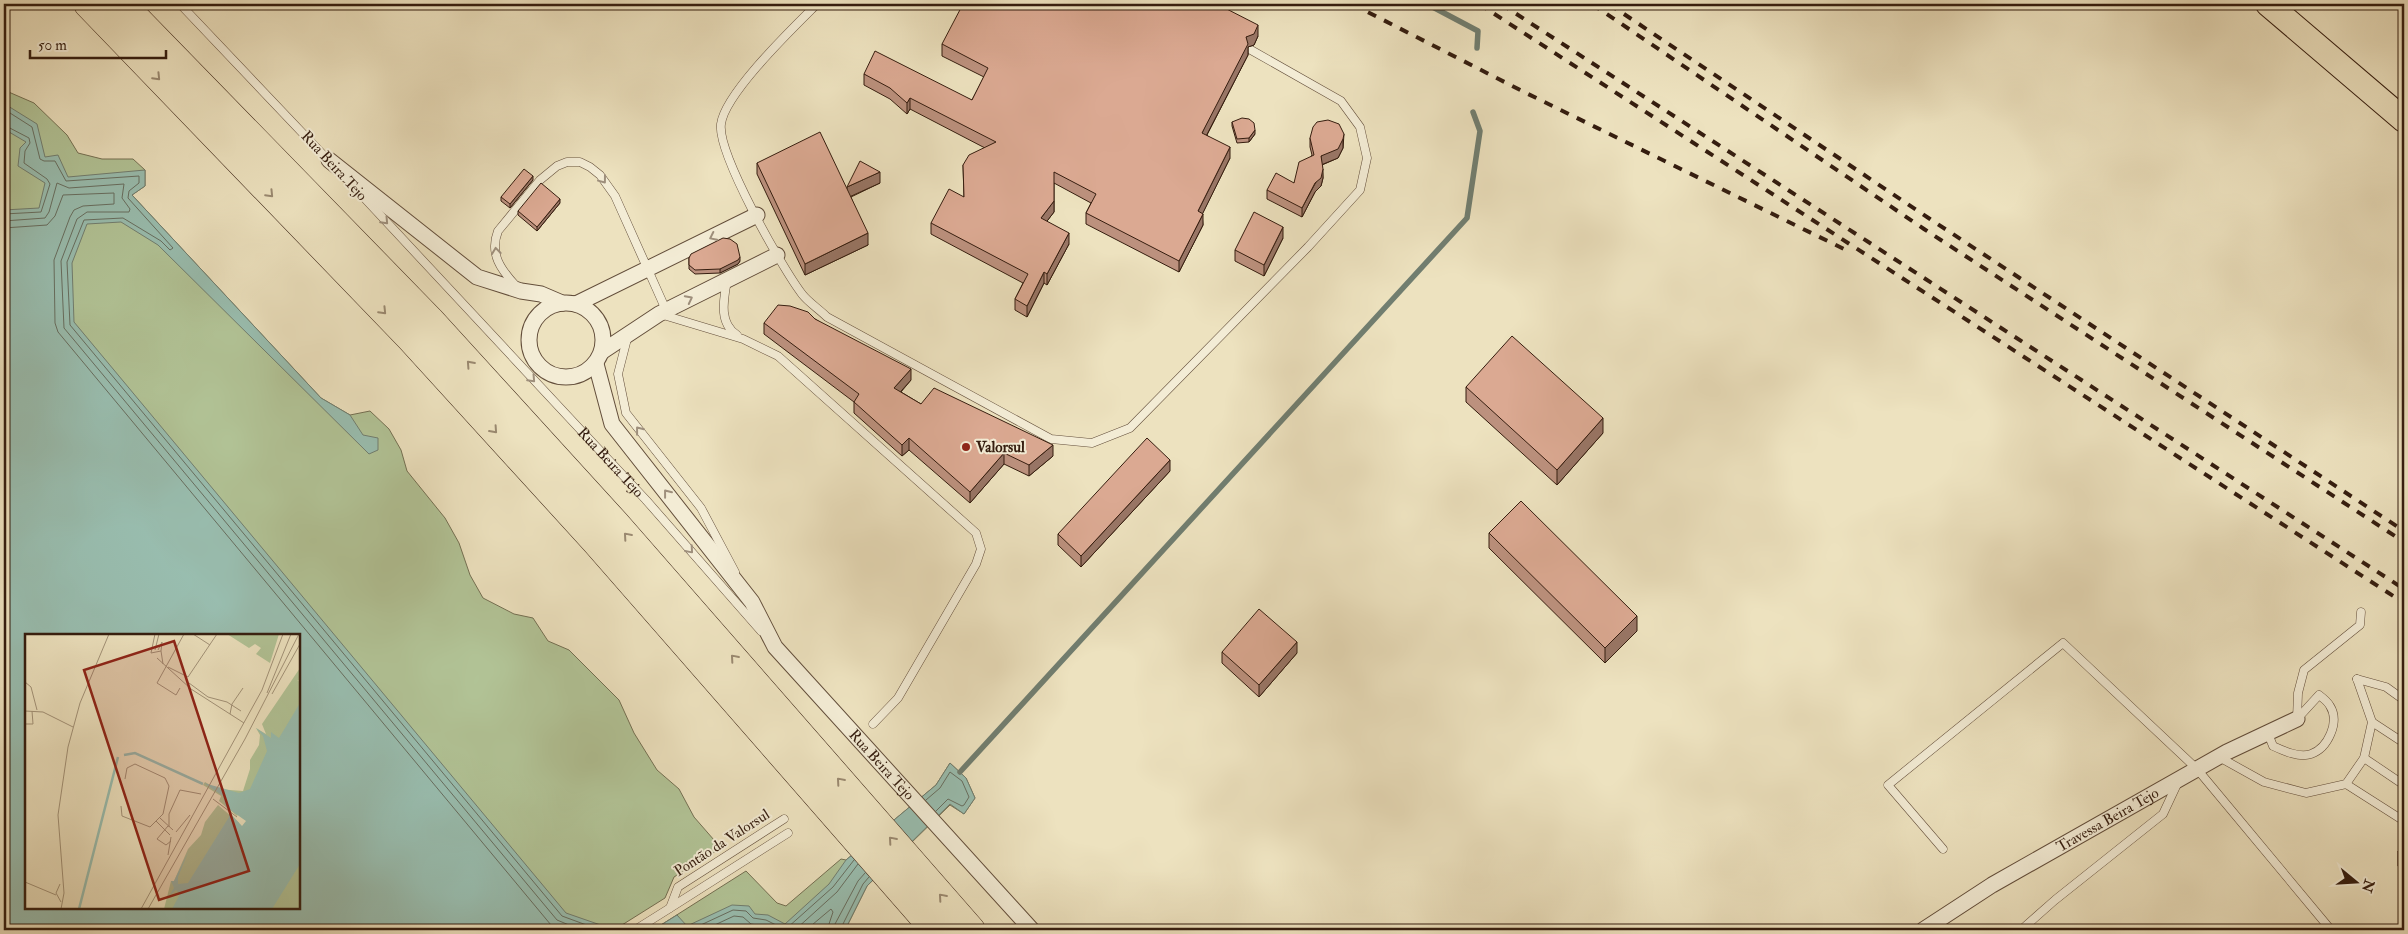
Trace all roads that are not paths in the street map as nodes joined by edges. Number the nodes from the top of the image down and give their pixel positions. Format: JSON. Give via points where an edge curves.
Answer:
{"nodes":[{"id":1,"x":88,"y":4,"type":"edge"},
{"id":2,"x":122,"y":4,"type":"edge"},
{"id":3,"x":180,"y":4,"type":"edge"},
{"id":4,"x":817,"y":4,"type":"edge"},
{"id":5,"x":2268,"y":4,"type":"edge"},
{"id":6,"x":1251,"y":50,"type":"edge"},
{"id":7,"x":2404,"y":120,"type":"edge"},
{"id":8,"x":329,"y":160,"type":"junction"},
{"id":9,"x":757,"y":215,"type":"junction"},
{"id":10,"x":776,"y":255,"type":"junction"},
{"id":11,"x":647,"y":270,"type":"junction"},
{"id":12,"x":727,"y":280,"type":"junction"},
{"id":13,"x":521,"y":291,"type":"junction"},
{"id":14,"x":569,"y":304,"type":"junction"},
{"id":15,"x":663,"y":312,"type":"junction"},
{"id":16,"x":629,"y":333,"type":"junction"},
{"id":17,"x":743,"y":339,"type":"junction"},
{"id":18,"x":599,"y":357,"type":"junction"},
{"id":19,"x":752,"y":602,"type":"junction"},
{"id":20,"x":2361,"y":612,"type":"dead end"},
{"id":21,"x":775,"y":647,"type":"junction"},
{"id":22,"x":2404,"y":700,"type":"edge"},
{"id":23,"x":2297,"y":719,"type":"junction"},
{"id":24,"x":2372,"y":722,"type":"junction"},
{"id":25,"x":874,"y":724,"type":"dead end"},
{"id":26,"x":2268,"y":731,"type":"junction"},
{"id":27,"x":2404,"y":742,"type":"edge"},
{"id":28,"x":2219,"y":757,"type":"junction"},
{"id":29,"x":2364,"y":758,"type":"junction"},
{"id":30,"x":2197,"y":770,"type":"junction"},
{"id":31,"x":2179,"y":780,"type":"junction"},
{"id":32,"x":2346,"y":784,"type":"junction"},
{"id":33,"x":2404,"y":785,"type":"edge"},
{"id":34,"x":784,"y":819,"type":"dead end"},
{"id":35,"x":2404,"y":821,"type":"edge"},
{"id":36,"x":788,"y":833,"type":"dead end"},
{"id":37,"x":1943,"y":848,"type":"dead end"},
{"id":38,"x":670,"y":908,"type":"junction"},
{"id":39,"x":635,"y":930,"type":"edge"},
{"id":40,"x":935,"y":930,"type":"edge"},
{"id":41,"x":971,"y":930,"type":"edge"},
{"id":42,"x":1032,"y":930,"type":"edge"},
{"id":43,"x":1923,"y":930,"type":"edge"},
{"id":44,"x":2021,"y":930,"type":"edge"},
{"id":45,"x":2331,"y":930,"type":"edge"}],
"edges":[{"from":1,"to":40,"type":"highway","one_way":true,"via":[[411,339],[596,542]]},
{"from":41,"to":2,"type":"highway","one_way":true,"via":[[616,524],[430,320]]},
{"from":3,"to":8,"type":"lane","name":"Rua Beira Tejo"},
{"from":4,"to":9,"type":"lane","via":[[764,58],[732,100],[721,123],[721,138]]},
{"from":5,"to":7,"type":"main road"},
{"from":6,"to":10,"type":"lane","via":[[1341,101],[1360,127],[1367,158],[1360,190],[1302,254],[1130,428],[1092,443],[1051,439],[827,316],[802,295]]},
{"from":8,"to":13,"type":"street","via":[[476,277]]},
{"from":8,"to":21,"type":"lane","name":"Rua Beira Tejo","one_way":true,"via":[[646,500]]},
{"from":9,"to":10,"type":"lane"},
{"from":9,"to":11,"type":"street","one_way":true},
{"from":10,"to":12,"type":"street"},
{"from":13,"to":11,"type":"lane","one_way":true,"via":[[495,254],[498,231],[540,180],[567,162],[580,162],[600,175],[615,196]]},
{"from":11,"to":14,"type":"street"},
{"from":11,"to":15,"type":"lane"},
{"from":15,"to":12,"type":"street","one_way":true},
{"from":12,"to":17,"type":"lane","via":[[726,324]]},
{"from":13,"to":14,"type":"street"},
{"from":14,"to":18,"type":"street","via":[[587,309],[602,327],[604,339]]},
{"from":14,"to":18,"type":"street","via":[[545,310],[533,323],[529,341],[534,359],[546,372],[563,378],[587,372]]},
{"from":15,"to":16,"type":"street"},
{"from":15,"to":17,"type":"lane"},
{"from":16,"to":18,"type":"street"},
{"from":19,"to":16,"type":"lane","one_way":true,"via":[[701,508],[626,413],[618,374]]},
{"from":17,"to":25,"type":"lane","via":[[778,356],[976,533],[980,542],[980,557],[927,649],[898,698]]},
{"from":19,"to":18,"type":"street","one_way":true,"via":[[612,424]]},
{"from":19,"to":21,"type":"street"},
{"from":20,"to":23,"type":"lane","via":[[2360,625],[2304,670],[2298,693]]},
{"from":21,"to":42,"type":"street","name":"Rua Beira Tejo"},
{"from":22,"to":24,"type":"lane","via":[[2386,688],[2357,678]]},
{"from":23,"to":26,"type":"street","name":"Travessa Beira Tejo"},
{"from":23,"to":26,"type":"lane","via":[[2319,695],[2331,706],[2334,725],[2325,745],[2310,755],[2288,754],[2274,746]]},
{"from":24,"to":27,"type":"lane"},
{"from":24,"to":29,"type":"lane"},
{"from":26,"to":28,"type":"street","name":"Travessa Beira Tejo"},
{"from":28,"to":30,"type":"street","name":"Travessa Beira Tejo"},
{"from":28,"to":32,"type":"lane","via":[[2264,782],[2306,793]]},
{"from":29,"to":32,"type":"lane"},
{"from":29,"to":33,"type":"lane"},
{"from":30,"to":31,"type":"street","name":"Travessa Beira Tejo"},
{"from":30,"to":37,"type":"lane","via":[[2063,643],[1888,785]]},
{"from":30,"to":45,"type":"lane"},
{"from":31,"to":43,"type":"street","name":"Travessa Beira Tejo","via":[[1992,885]]},
{"from":31,"to":44,"type":"lane","via":[[2162,814]]},
{"from":32,"to":35,"type":"lane"},
{"from":34,"to":38,"type":"lane","name":"Pontão da Valorsul","via":[[678,887]]},
{"from":36,"to":38,"type":"lane"},
{"from":38,"to":39,"type":"lane"}]}
